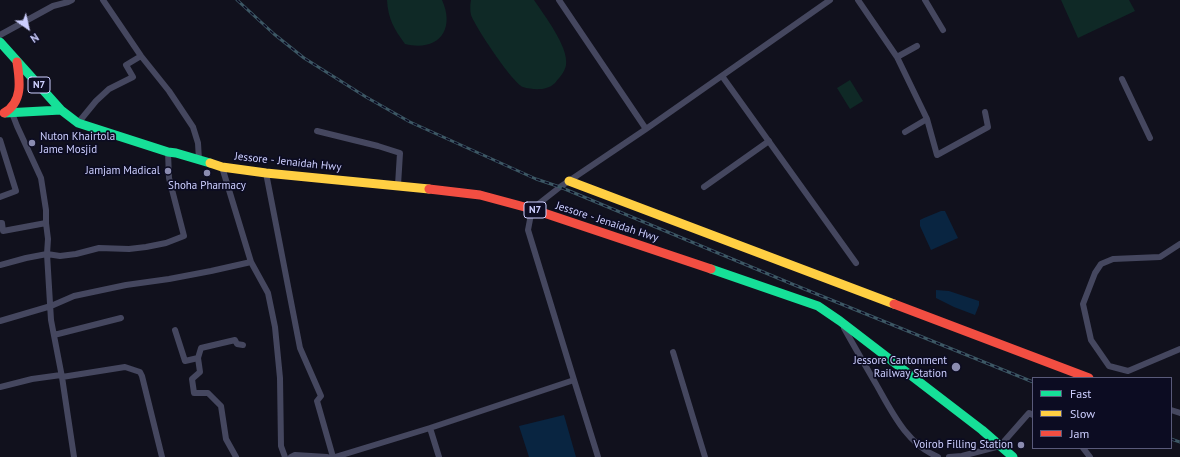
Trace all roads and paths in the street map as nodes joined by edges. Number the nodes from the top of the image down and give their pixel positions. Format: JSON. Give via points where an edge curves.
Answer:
{"nodes":[{"id":1,"x":72,"y":0,"type":"edge"},
{"id":2,"x":103,"y":0,"type":"edge"},
{"id":3,"x":560,"y":0,"type":"edge"},
{"id":4,"x":830,"y":0,"type":"edge"},
{"id":5,"x":858,"y":0,"type":"edge"},
{"id":6,"x":925,"y":0,"type":"edge"},
{"id":7,"x":943,"y":30,"type":"dead end"},
{"id":8,"x":0,"y":35,"type":"edge"},
{"id":9,"x":0,"y":42,"type":"edge"},
{"id":10,"x":917,"y":46,"type":"dead end"},
{"id":11,"x":141,"y":56,"type":"junction"},
{"id":12,"x":897,"y":57,"type":"junction"},
{"id":13,"x":16,"y":61,"type":"junction"},
{"id":14,"x":722,"y":76,"type":"junction"},
{"id":15,"x":1122,"y":80,"type":"dead end"},
{"id":16,"x":61,"y":110,"type":"junction"},
{"id":17,"x":985,"y":112,"type":"dead end"},
{"id":18,"x":6,"y":114,"type":"edge"},
{"id":19,"x":927,"y":119,"type":"junction"},
{"id":20,"x":78,"y":123,"type":"junction"},
{"id":21,"x":646,"y":129,"type":"junction"},
{"id":22,"x":317,"y":131,"type":"dead end"},
{"id":23,"x":905,"y":132,"type":"dead end"},
{"id":24,"x":1150,"y":138,"type":"dead end"},
{"id":25,"x":0,"y":140,"type":"edge"},
{"id":26,"x":769,"y":141,"type":"junction"},
{"id":27,"x":168,"y":152,"type":"junction"},
{"id":28,"x":199,"y":160,"type":"junction"},
{"id":29,"x":222,"y":167,"type":"junction"},
{"id":30,"x":266,"y":173,"type":"junction"},
{"id":31,"x":569,"y":181,"type":"junction"},
{"id":32,"x":398,"y":185,"type":"junction"},
{"id":33,"x":704,"y":187,"type":"dead end"},
{"id":34,"x":0,"y":197,"type":"edge"},
{"id":35,"x":532,"y":209,"type":"junction"},
{"id":36,"x":0,"y":223,"type":"edge"},
{"id":37,"x":46,"y":223,"type":"junction"},
{"id":38,"x":1180,"y":244,"type":"edge"},
{"id":39,"x":48,"y":254,"type":"junction"},
{"id":40,"x":251,"y":262,"type":"junction"},
{"id":41,"x":856,"y":263,"type":"dead end"},
{"id":42,"x":0,"y":265,"type":"edge"},
{"id":43,"x":51,"y":306,"type":"junction"},
{"id":44,"x":121,"y":318,"type":"dead end"},
{"id":45,"x":0,"y":321,"type":"edge"},
{"id":46,"x":840,"y":321,"type":"junction"},
{"id":47,"x":175,"y":330,"type":"dead end"},
{"id":48,"x":54,"y":335,"type":"junction"},
{"id":49,"x":243,"y":345,"type":"dead end"},
{"id":50,"x":1180,"y":349,"type":"edge"},
{"id":51,"x":673,"y":352,"type":"dead end"},
{"id":52,"x":198,"y":358,"type":"junction"},
{"id":53,"x":62,"y":376,"type":"junction"},
{"id":54,"x":1086,"y":377,"type":"edge"},
{"id":55,"x":574,"y":380,"type":"junction"},
{"id":56,"x":0,"y":387,"type":"edge"},
{"id":57,"x":1032,"y":414,"type":"edge"},
{"id":58,"x":430,"y":428,"type":"junction"},
{"id":59,"x":1000,"y":446,"type":"junction"},
{"id":60,"x":1084,"y":449,"type":"edge"},
{"id":61,"x":74,"y":457,"type":"edge"},
{"id":62,"x":162,"y":457,"type":"edge"},
{"id":63,"x":236,"y":457,"type":"edge"},
{"id":64,"x":285,"y":457,"type":"edge"},
{"id":65,"x":290,"y":457,"type":"edge"},
{"id":66,"x":327,"y":457,"type":"edge"},
{"id":67,"x":334,"y":457,"type":"edge"},
{"id":68,"x":439,"y":457,"type":"edge"},
{"id":69,"x":598,"y":457,"type":"edge"},
{"id":70,"x":705,"y":457,"type":"edge"},
{"id":71,"x":938,"y":457,"type":"edge"},
{"id":72,"x":949,"y":457,"type":"edge"},
{"id":73,"x":1013,"y":457,"type":"edge"},
{"id":74,"x":1090,"y":457,"type":"edge"}],
"edges":[{"from":1,"to":8,"type":"street","via":[[53,6]]},
{"from":2,"to":11,"type":"street"},
{"from":3,"to":21,"type":"street"},
{"from":4,"to":14,"type":"street"},
{"from":5,"to":12,"type":"street"},
{"from":6,"to":7,"type":"street"},
{"from":9,"to":13,"type":"main road","number":"N7"},
{"from":10,"to":12,"type":"street"},
{"from":11,"to":20,"type":"street","via":[[126,65],[133,77],[109,89]]},
{"from":11,"to":28,"type":"street","via":[[193,127],[198,143]]},
{"from":12,"to":19,"type":"street"},
{"from":13,"to":16,"type":"main road","number":"N7"},
{"from":13,"to":18,"type":"main road","number":"N7","via":[[20,80],[18,96],[14,107]]},
{"from":14,"to":21,"type":"street"},
{"from":14,"to":26,"type":"street"},
{"from":15,"to":24,"type":"street"},
{"from":16,"to":18,"type":"main road"},
{"from":16,"to":20,"type":"main road","name":"Jessore - Jenaidah Hwy","number":"N7"},
{"from":17,"to":19,"type":"street","via":[[988,127],[937,155]]},
{"from":18,"to":37,"type":"street","via":[[17,126],[41,178]]},
{"from":19,"to":23,"type":"street"},
{"from":20,"to":27,"type":"main road","name":"Jessore - Jenaidah Hwy","number":"N7"},
{"from":21,"to":31,"type":"street"},
{"from":22,"to":32,"type":"street","via":[[400,153]]},
{"from":25,"to":34,"type":"street","via":[[16,191]]},
{"from":26,"to":33,"type":"street"},
{"from":26,"to":41,"type":"street"},
{"from":27,"to":28,"type":"main road","name":"Jessore - Jenaidah Hwy","number":"N7"},
{"from":27,"to":39,"type":"street","via":[[169,178],[184,236],[166,244],[146,248],[99,248],[60,256]]},
{"from":28,"to":29,"type":"main road","name":"Jessore - Jenaidah Hwy","number":"N7"},
{"from":29,"to":30,"type":"main road","name":"Jessore - Jenaidah Hwy","number":"N7"},
{"from":29,"to":40,"type":"street"},
{"from":30,"to":32,"type":"main road","name":"Jessore - Jenaidah Hwy","number":"N7"},
{"from":30,"to":67,"type":"street","via":[[300,348],[321,396],[317,401]]},
{"from":31,"to":35,"type":"street"},
{"from":31,"to":54,"type":"main road"},
{"from":32,"to":35,"type":"main road","name":"Jessore - Jenaidah Hwy","number":"N7","via":[[480,195]]},
{"from":35,"to":46,"type":"main road","name":"Jessore - Jenaidah Hwy","number":"N7","via":[[806,301]]},
{"from":35,"to":55,"type":"street","via":[[528,230]]},
{"from":36,"to":37,"type":"street","via":[[3,231]]},
{"from":37,"to":39,"type":"street"},
{"from":38,"to":50,"type":"street","via":[[1160,257],[1113,259],[1101,264],[1083,304],[1091,340],[1109,366],[1128,371]]},
{"from":39,"to":42,"type":"street"},
{"from":39,"to":43,"type":"street"},
{"from":40,"to":43,"type":"street","via":[[74,296]]},
{"from":40,"to":64,"type":"street","via":[[268,293],[275,327],[280,378],[281,446]]},
{"from":43,"to":45,"type":"street"},
{"from":43,"to":48,"type":"street"},
{"from":44,"to":48,"type":"street"},
{"from":46,"to":59,"type":"main road","name":"Jessore - Jenaidah Hwy","number":"N7"},
{"from":46,"to":71,"type":"street","via":[[897,422],[918,445]]},
{"from":47,"to":52,"type":"street","via":[[185,361]]},
{"from":48,"to":53,"type":"street"},
{"from":49,"to":52,"type":"street","via":[[237,344],[235,340],[201,348]]},
{"from":51,"to":70,"type":"street"},
{"from":52,"to":63,"type":"street","via":[[200,372],[192,379],[194,393],[208,393],[221,406],[226,439]]},
{"from":53,"to":56,"type":"street","via":[[32,379]]},
{"from":53,"to":61,"type":"street"},
{"from":53,"to":62,"type":"street","via":[[125,367],[140,372]]},
{"from":55,"to":58,"type":"street"},
{"from":55,"to":69,"type":"street"},
{"from":57,"to":59,"type":"street","via":[[1029,412]]},
{"from":58,"to":67,"type":"street"},
{"from":58,"to":68,"type":"street"},
{"from":59,"to":72,"type":"street"},
{"from":59,"to":73,"type":"main road","name":"Jessore - Jenaidah Hwy","number":"N7"},
{"from":60,"to":74,"type":"street"},
{"from":65,"to":66,"type":"street"}]}
